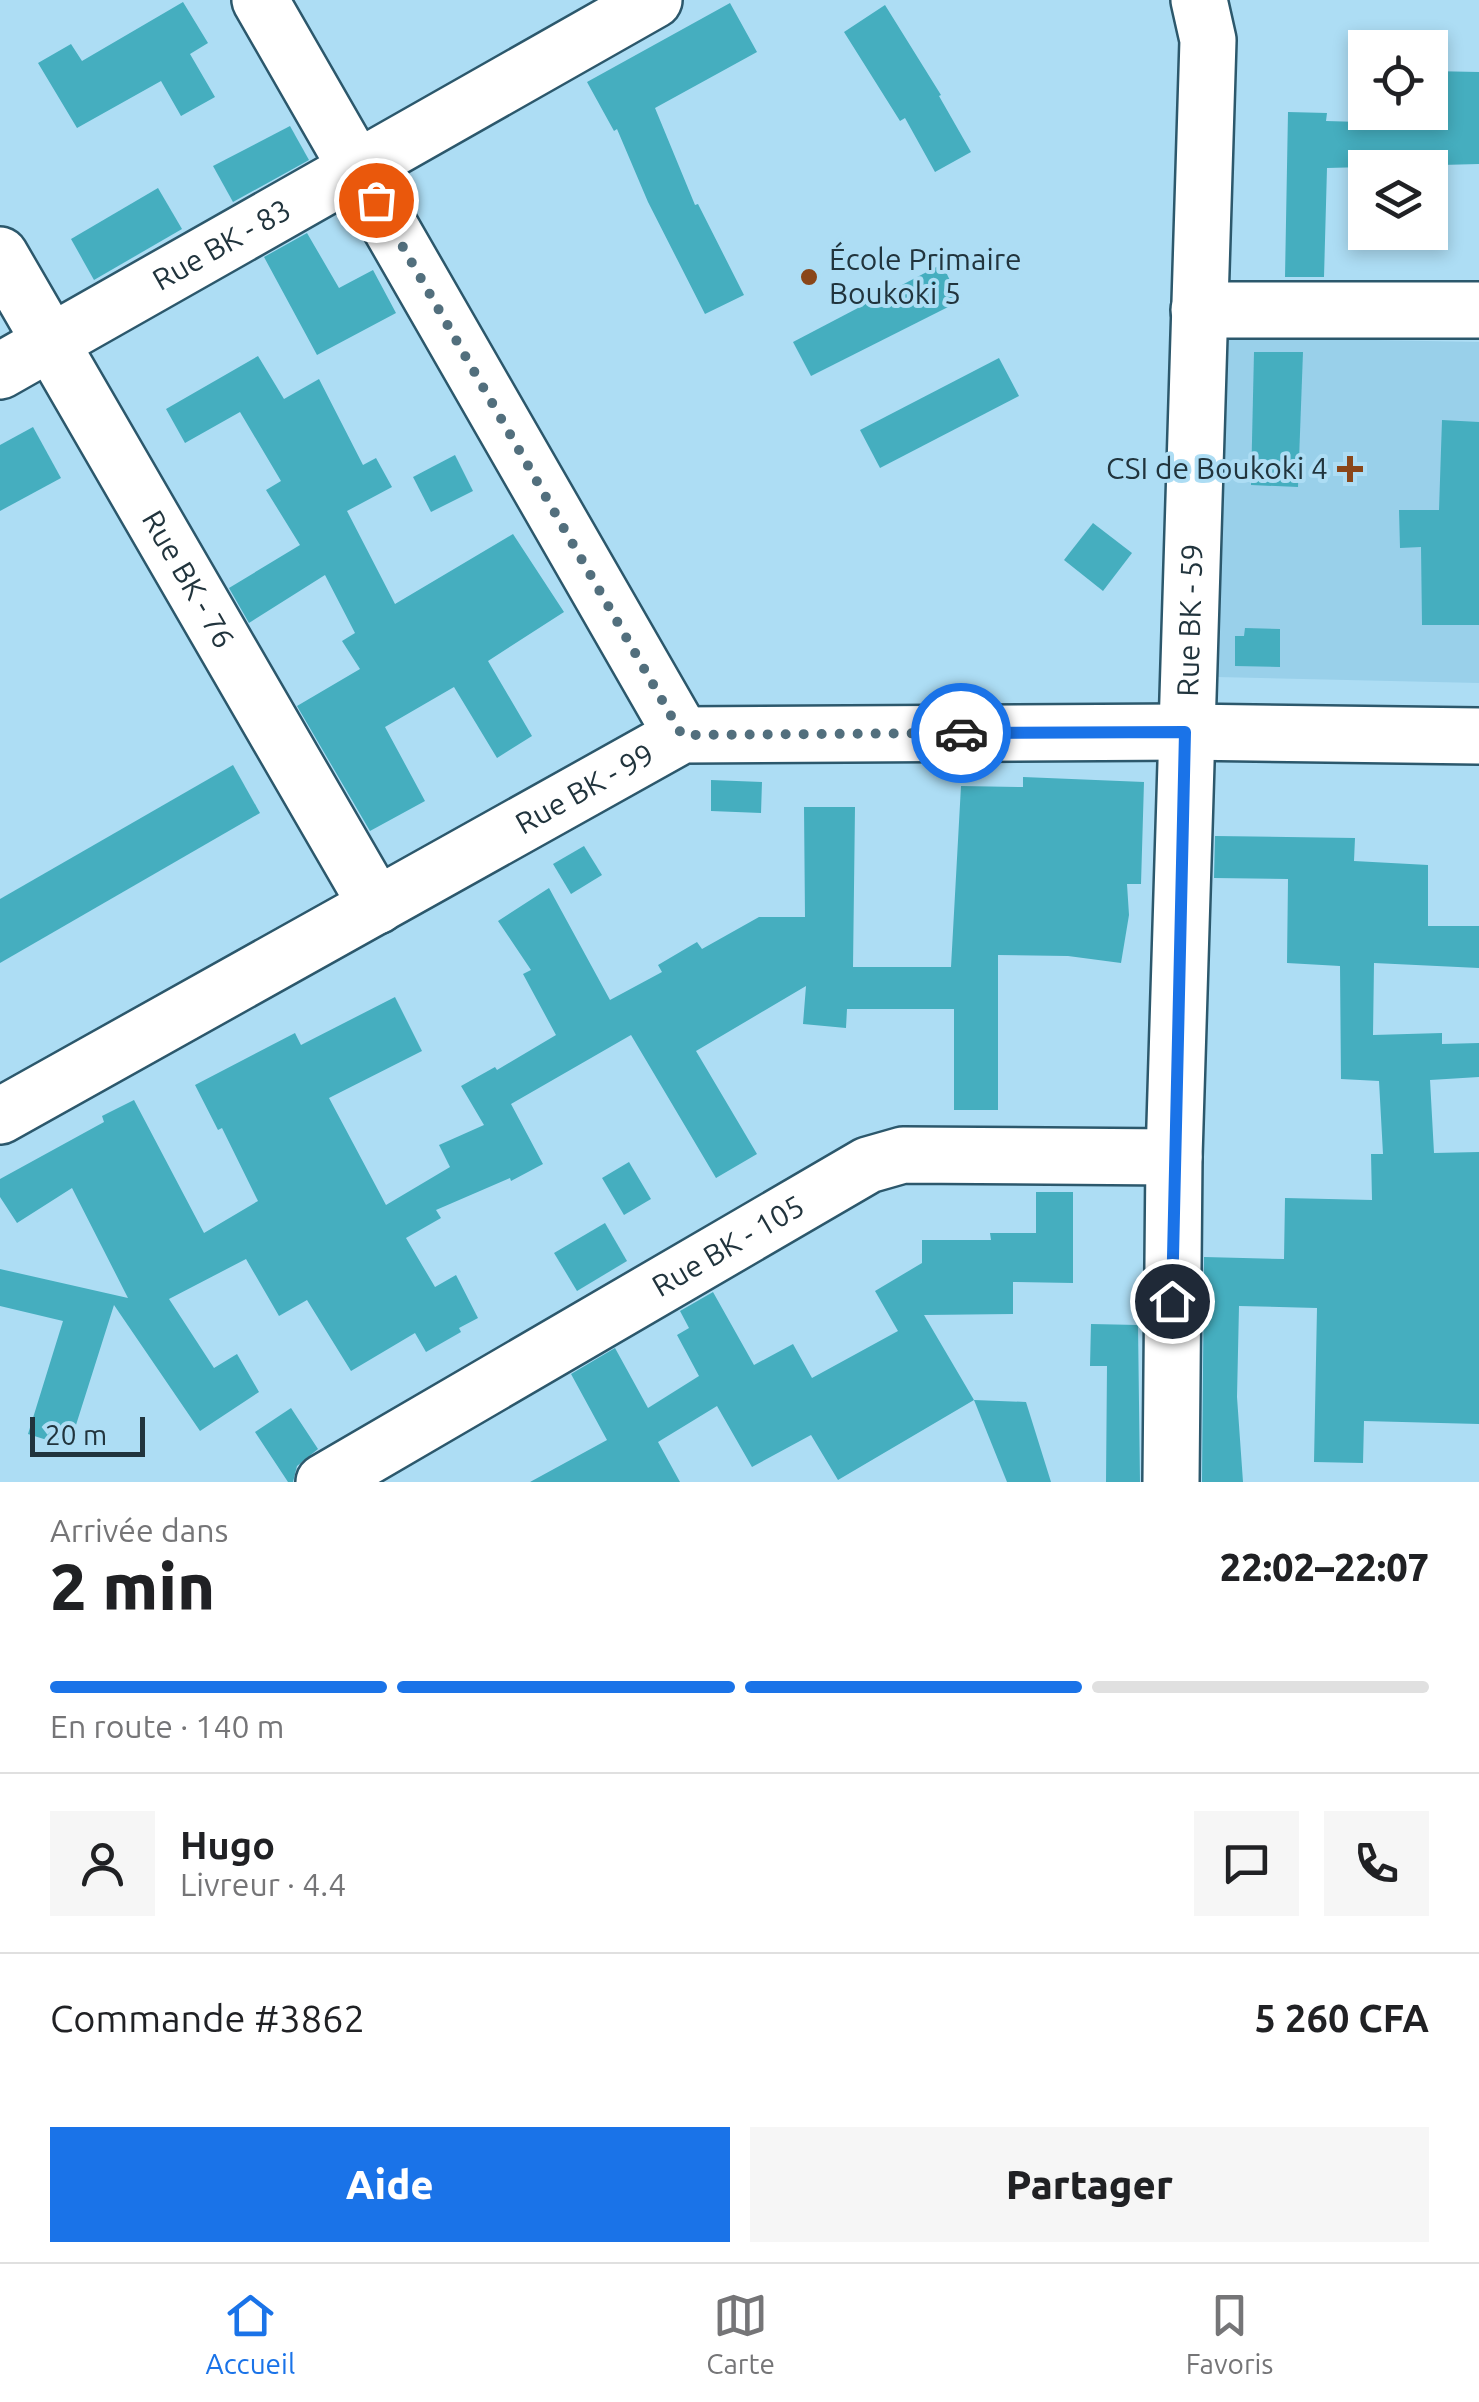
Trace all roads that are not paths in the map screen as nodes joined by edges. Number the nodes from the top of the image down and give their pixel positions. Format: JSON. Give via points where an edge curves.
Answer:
{"nodes":[{"id":1,"x":260,"y":0,"type":"edge"},
{"id":2,"x":654,"y":0,"type":"edge"},
{"id":3,"x":1199,"y":0,"type":"edge"},
{"id":4,"x":358,"y":166,"type":"junction"},
{"id":5,"x":0,"y":255,"type":"edge"},
{"id":6,"x":1199,"y":310,"type":"junction"},
{"id":7,"x":1479,"y":310,"type":"edge"},
{"id":8,"x":51,"y":342,"type":"junction"},
{"id":9,"x":0,"y":371,"type":"edge"},
{"id":10,"x":1185,"y":732,"type":"junction"},
{"id":11,"x":682,"y":735,"type":"junction"},
{"id":12,"x":1479,"y":736,"type":"edge"},
{"id":13,"x":377,"y":906,"type":"junction"},
{"id":14,"x":0,"y":1116,"type":"edge"},
{"id":15,"x":1174,"y":1156,"type":"junction"},
{"id":16,"x":324,"y":1482,"type":"edge"},
{"id":17,"x":1171,"y":1482,"type":"edge"}],
"edges":[{"from":1,"to":4,"type":"street"},
{"from":2,"to":4,"type":"street","name":"Rue BK - 83"},
{"from":3,"to":6,"type":"street","name":"Rue BK - 59","via":[[1208,40]]},
{"from":4,"to":8,"type":"street","name":"Rue BK - 83"},
{"from":4,"to":11,"type":"street"},
{"from":5,"to":8,"type":"street","name":"Rue BK - 76"},
{"from":6,"to":7,"type":"street"},
{"from":6,"to":10,"type":"street","name":"Rue BK - 59"},
{"from":8,"to":9,"type":"street","name":"Rue BK - 83"},
{"from":8,"to":13,"type":"street","name":"Rue BK - 76"},
{"from":10,"to":11,"type":"street","name":"Rue BK - 99"},
{"from":10,"to":12,"type":"street","name":"Rue BK - 99"},
{"from":10,"to":15,"type":"street","name":"Rue BK - 59"},
{"from":11,"to":13,"type":"street","name":"Rue BK - 99"},
{"from":13,"to":14,"type":"street","name":"Rue BK - 99"},
{"from":15,"to":16,"type":"street","name":"Rue BK - 105","via":[[903,1155],[868,1165]]},
{"from":15,"to":17,"type":"street","name":"Rue BK - 59"}]}
